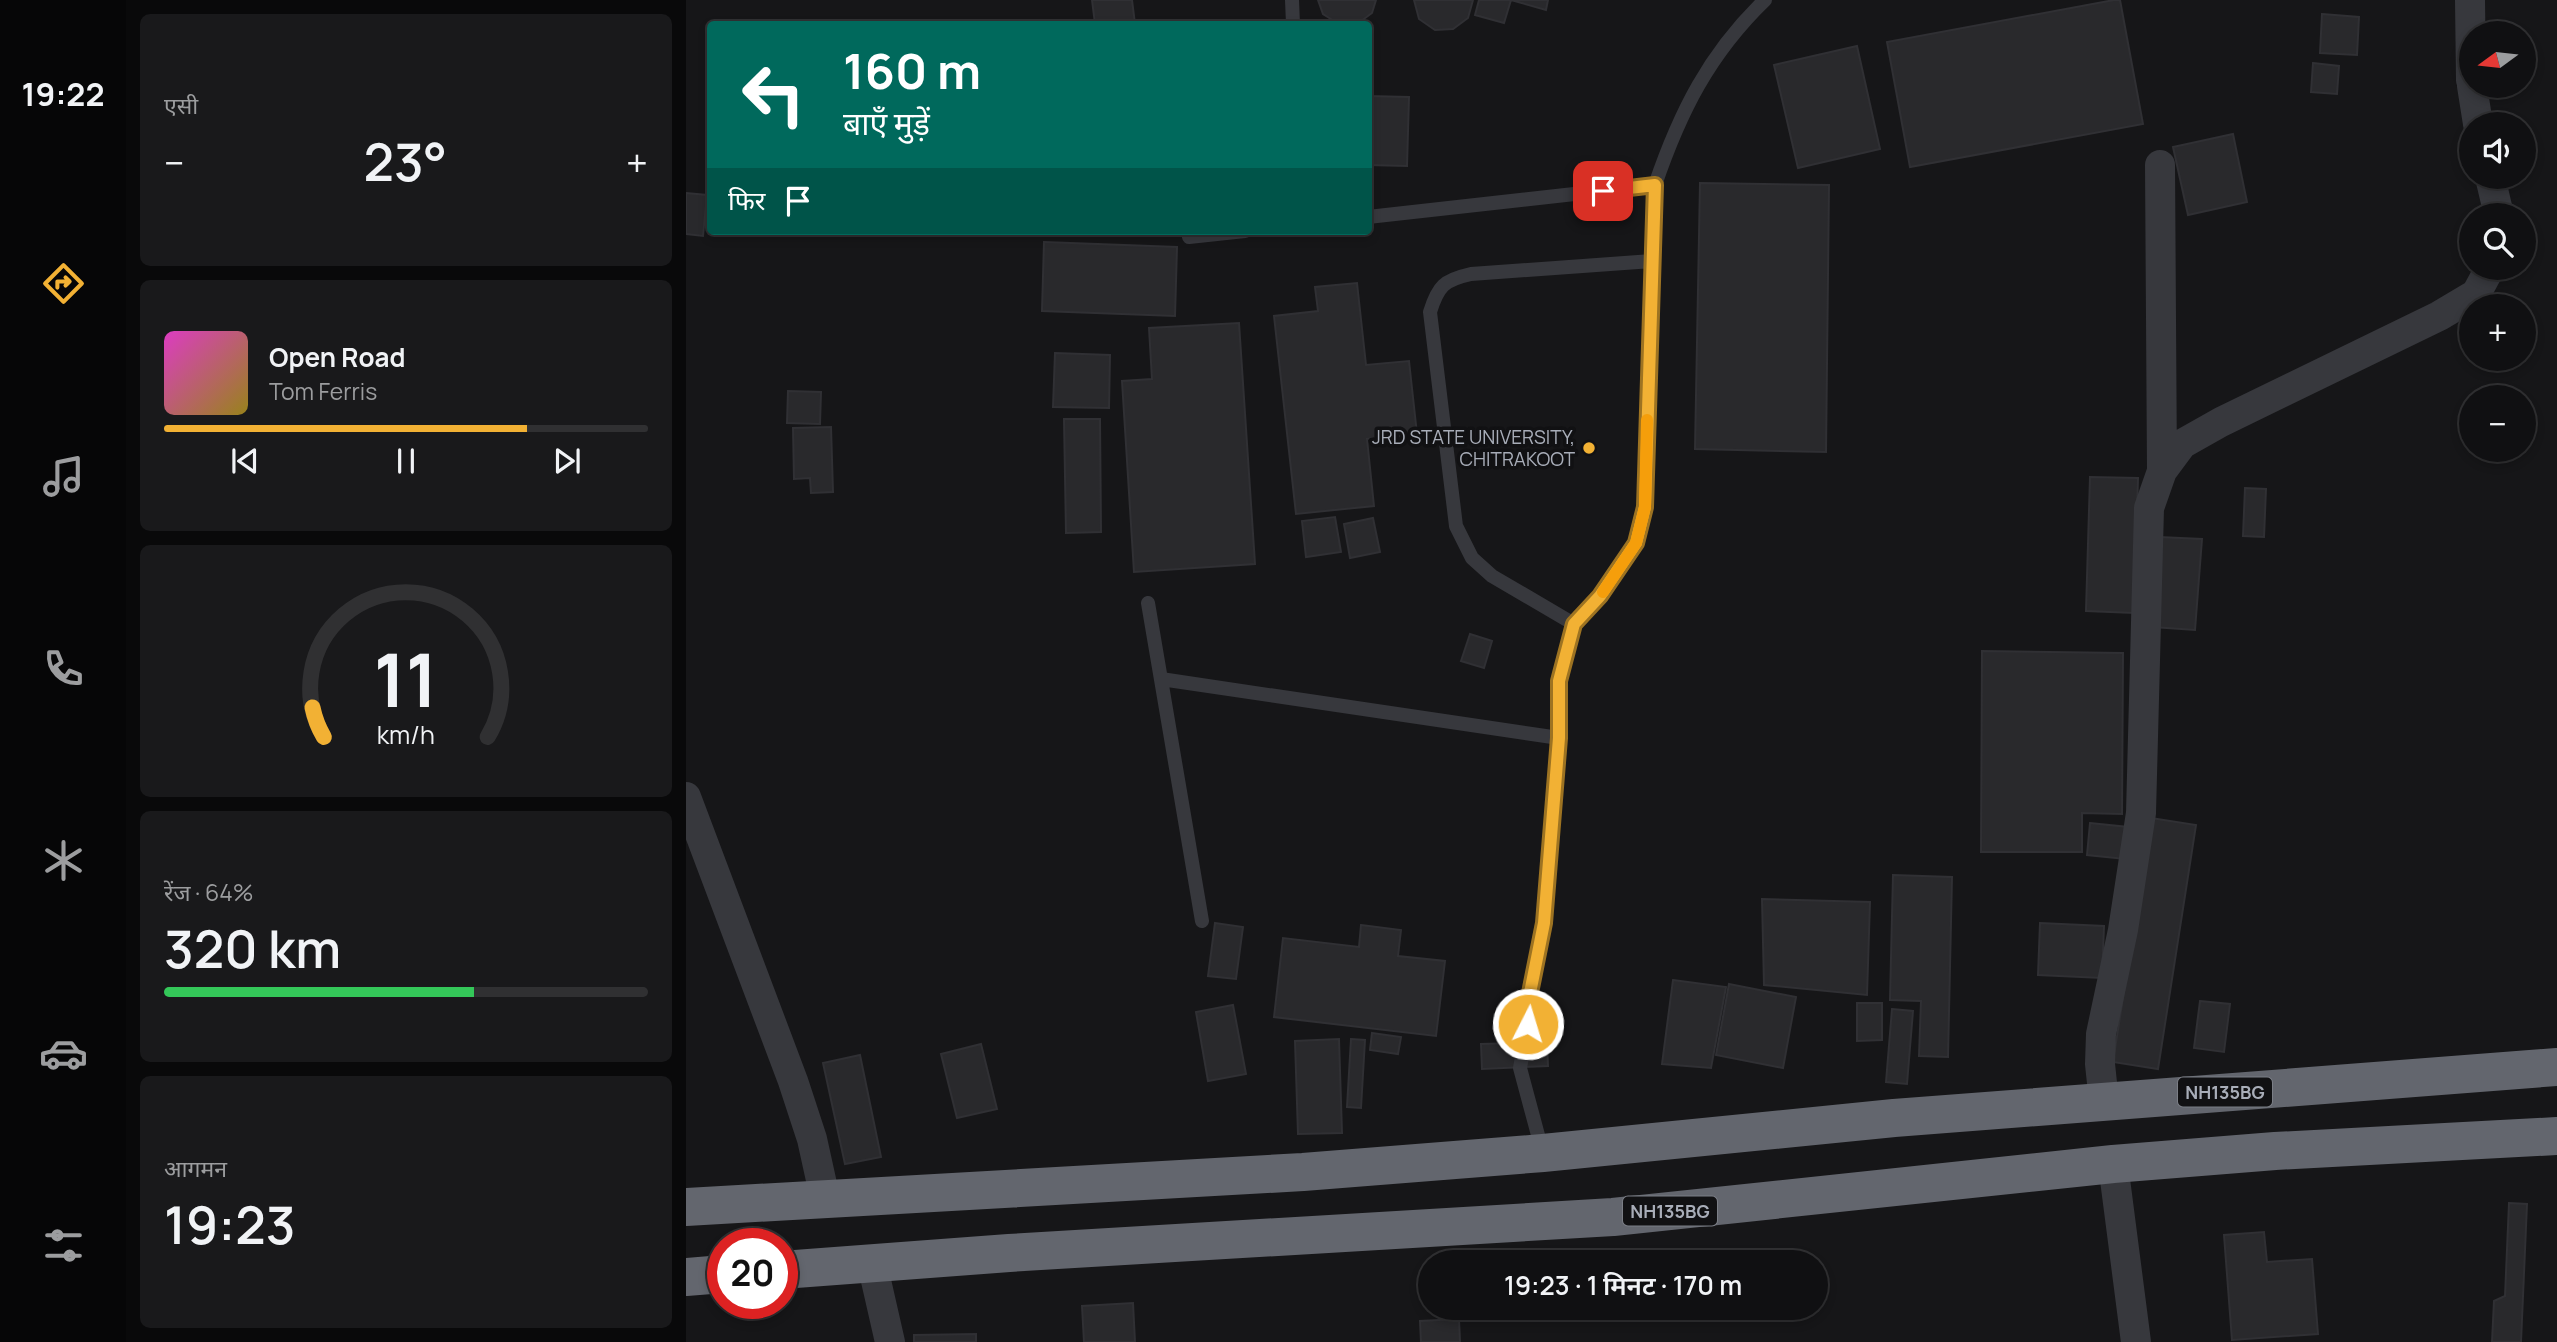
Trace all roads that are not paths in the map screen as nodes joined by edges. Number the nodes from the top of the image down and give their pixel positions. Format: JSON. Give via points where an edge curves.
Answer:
{"nodes":[{"id":1,"x":1292,"y":0,"type":"edge"},
{"id":2,"x":1765,"y":0,"type":"edge"},
{"id":3,"x":2470,"y":0,"type":"edge"},
{"id":4,"x":1293,"y":21,"type":"edge"},
{"id":5,"x":2470,"y":21,"type":"edge"},
{"id":6,"x":2160,"y":165,"type":"dead end"},
{"id":7,"x":1655,"y":185,"type":"junction"},
{"id":8,"x":1372,"y":217,"type":"edge"},
{"id":9,"x":1208,"y":235,"type":"edge"},
{"id":10,"x":1189,"y":237,"type":"dead end"},
{"id":11,"x":1652,"y":261,"type":"junction"},
{"id":12,"x":2483,"y":280,"type":"edge"},
{"id":13,"x":2162,"y":471,"type":"junction"},
{"id":14,"x":1148,"y":603,"type":"dead end"},
{"id":15,"x":1574,"y":624,"type":"junction"},
{"id":16,"x":1161,"y":679,"type":"junction"},
{"id":17,"x":1559,"y":738,"type":"junction"},
{"id":18,"x":686,"y":797,"type":"edge"},
{"id":19,"x":1202,"y":921,"type":"dead end"},
{"id":20,"x":2557,"y":1067,"type":"edge"},
{"id":21,"x":2104,"y":1102,"type":"junction"},
{"id":22,"x":2557,"y":1136,"type":"edge"},
{"id":23,"x":1543,"y":1153,"type":"junction"},
{"id":24,"x":2113,"y":1164,"type":"junction"},
{"id":25,"x":825,"y":1199,"type":"junction"},
{"id":26,"x":686,"y":1207,"type":"edge"},
{"id":27,"x":872,"y":1263,"type":"junction"},
{"id":28,"x":798,"y":1269,"type":"edge"},
{"id":29,"x":707,"y":1276,"type":"edge"},
{"id":30,"x":686,"y":1277,"type":"edge"},
{"id":31,"x":890,"y":1342,"type":"edge"},
{"id":32,"x":2137,"y":1342,"type":"edge"}],
"edges":[{"from":1,"to":4,"type":"lane"},
{"from":2,"to":7,"type":"lane","via":[[1718,52],[1671,137]]},
{"from":3,"to":5,"type":"street"},
{"from":6,"to":13,"type":"street"},
{"from":7,"to":8,"type":"lane"},
{"from":7,"to":11,"type":"lane"},
{"from":9,"to":10,"type":"lane"},
{"from":11,"to":15,"type":"lane","via":[[1645,507],[1636,543],[1600,596]]},
{"from":11,"to":15,"type":"lane","via":[[1452,279],[1437,292],[1430,312],[1457,526],[1472,558],[1492,576]]},
{"from":12,"to":13,"type":"street","via":[[2476,293],[2440,316],[2182,444]]},
{"from":13,"to":21,"type":"street","via":[[2149,508],[2141,813],[2101,1034]]},
{"from":14,"to":16,"type":"lane"},
{"from":15,"to":17,"type":"lane","via":[[1559,681]]},
{"from":16,"to":17,"type":"lane"},
{"from":16,"to":19,"type":"lane"},
{"from":17,"to":23,"type":"lane","via":[[1544,923],[1520,1068]]},
{"from":18,"to":25,"type":"street","via":[[793,1081]]},
{"from":20,"to":21,"type":"highway","number":"NH135BG"},
{"from":21,"to":23,"type":"highway","number":"NH135BG"},
{"from":22,"to":24,"type":"highway","number":"NH135BG"},
{"from":23,"to":25,"type":"highway","number":"NH135BG","via":[[1303,1172]]},
{"from":24,"to":27,"type":"highway","number":"NH135BG","via":[[1613,1217]]},
{"from":24,"to":32,"type":"street"},
{"from":25,"to":26,"type":"highway","number":"NH135BG"},
{"from":27,"to":28,"type":"highway","number":"NH135BG"},
{"from":27,"to":31,"type":"street"},
{"from":29,"to":30,"type":"highway"}]}
